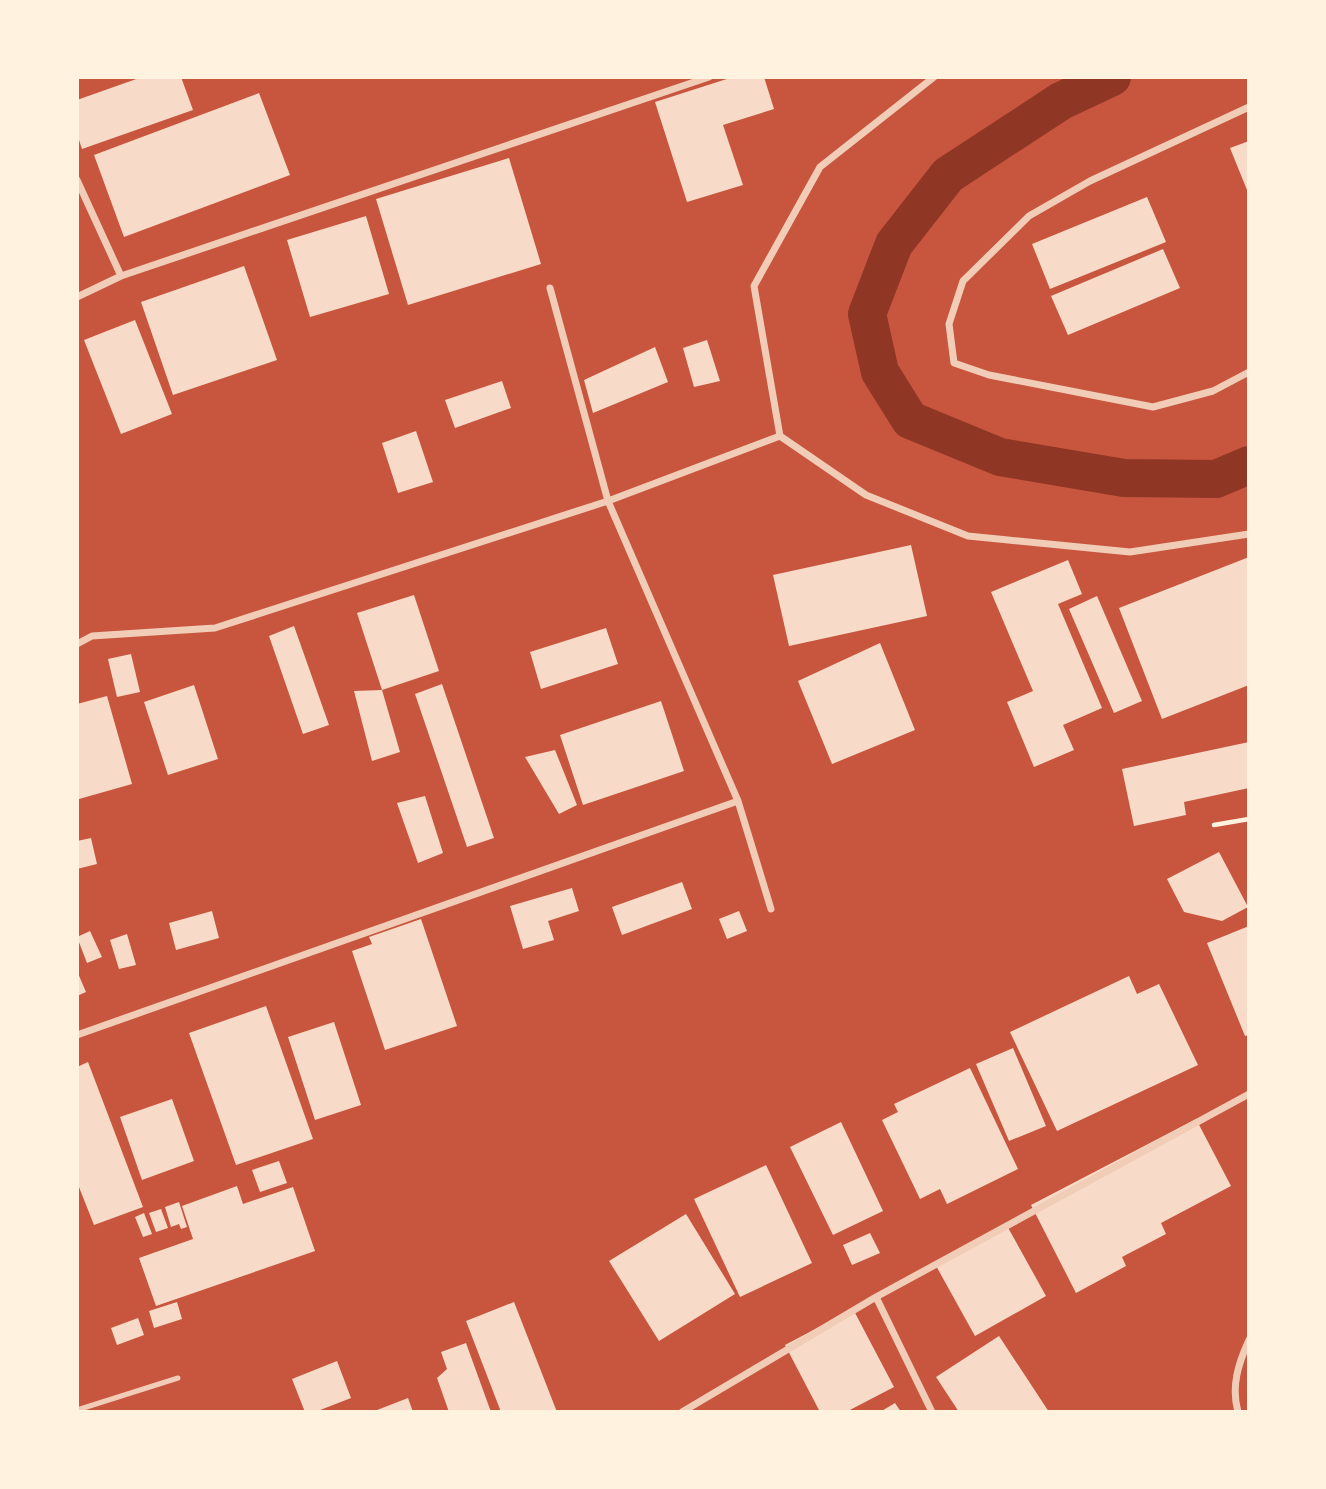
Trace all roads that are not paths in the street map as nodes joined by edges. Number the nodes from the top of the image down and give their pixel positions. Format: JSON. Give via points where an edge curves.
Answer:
{"nodes":[{"id":1,"x":709,"y":77,"type":"edge"},
{"id":2,"x":934,"y":77,"type":"edge"},
{"id":3,"x":1249,"y":107,"type":"edge"},
{"id":4,"x":77,"y":180,"type":"edge"},
{"id":5,"x":121,"y":276,"type":"junction"},
{"id":6,"x":550,"y":288,"type":"dead end"},
{"id":7,"x":77,"y":298,"type":"edge"},
{"id":8,"x":1249,"y":372,"type":"edge"},
{"id":9,"x":780,"y":436,"type":"junction"},
{"id":10,"x":608,"y":501,"type":"junction"},
{"id":11,"x":1249,"y":534,"type":"edge"},
{"id":12,"x":77,"y":644,"type":"edge"},
{"id":13,"x":738,"y":801,"type":"junction"},
{"id":14,"x":771,"y":909,"type":"dead end"},
{"id":15,"x":77,"y":1035,"type":"edge"},
{"id":16,"x":1249,"y":1094,"type":"edge"},
{"id":17,"x":876,"y":1297,"type":"junction"},
{"id":18,"x":1249,"y":1340,"type":"edge"},
{"id":19,"x":178,"y":1378,"type":"dead end"},
{"id":20,"x":77,"y":1410,"type":"edge"},
{"id":21,"x":682,"y":1412,"type":"edge"},
{"id":22,"x":932,"y":1412,"type":"edge"},
{"id":23,"x":1238,"y":1412,"type":"edge"}],
"edges":[{"from":1,"to":5,"type":"street"},
{"from":2,"to":9,"type":"street","via":[[820,167],[754,286]]},
{"from":3,"to":8,"type":"street","via":[[1090,181],[1028,216],[963,281],[949,324],[954,363],[989,375],[1153,407],[1213,391]]},
{"from":4,"to":5,"type":"street"},
{"from":5,"to":7,"type":"street"},
{"from":6,"to":10,"type":"street"},
{"from":9,"to":10,"type":"street"},
{"from":9,"to":11,"type":"street","via":[[866,495],[968,536],[1130,552]]},
{"from":10,"to":12,"type":"street","via":[[215,628],[92,636]]},
{"from":10,"to":13,"type":"street"},
{"from":13,"to":14,"type":"street"},
{"from":13,"to":15,"type":"street"},
{"from":16,"to":17,"type":"street"},
{"from":17,"to":21,"type":"street"},
{"from":17,"to":22,"type":"street"},
{"from":18,"to":23,"type":"street","via":[[1233,1394]]},
{"from":19,"to":20,"type":"lane"}]}
